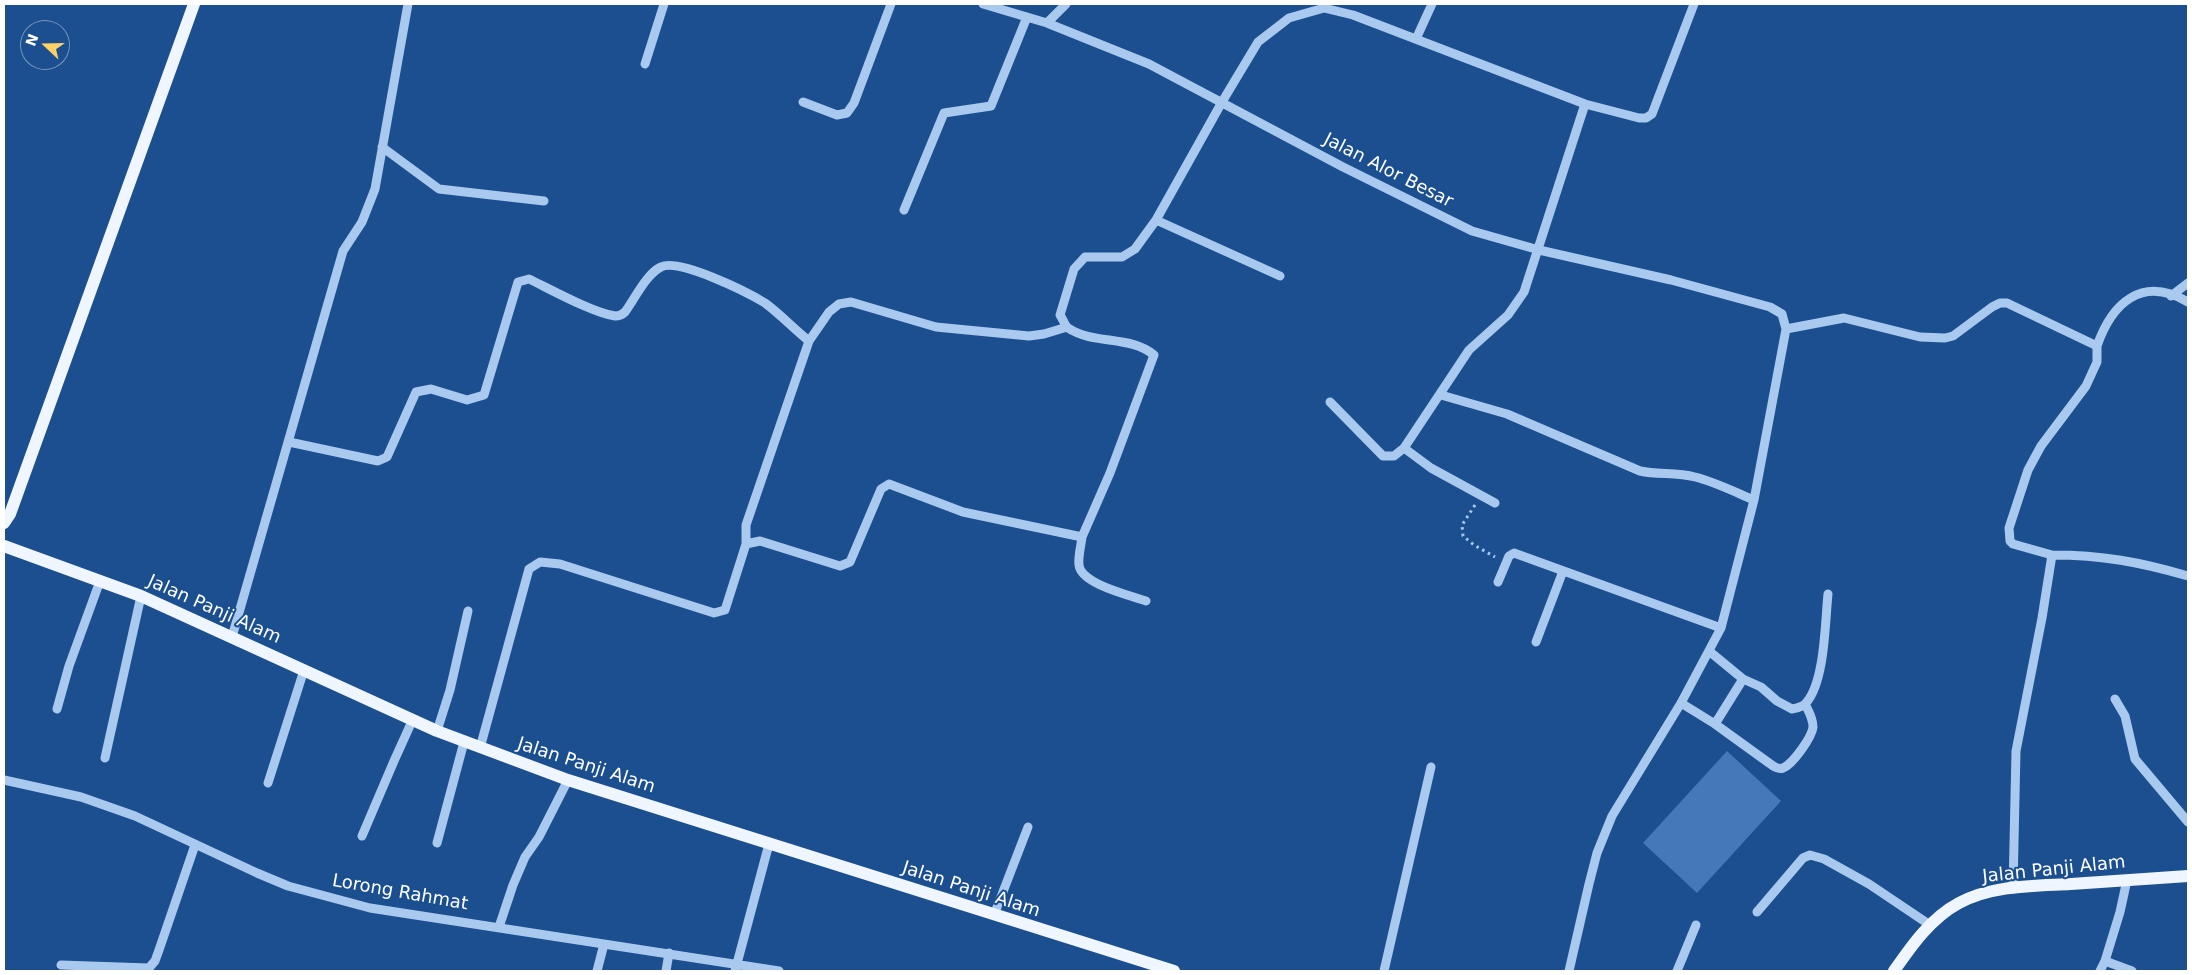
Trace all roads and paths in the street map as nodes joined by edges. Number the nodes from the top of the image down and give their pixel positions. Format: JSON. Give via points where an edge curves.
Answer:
{"nodes":[{"id":1,"x":193,"y":4,"type":"edge"},
{"id":2,"x":408,"y":4,"type":"edge"},
{"id":3,"x":664,"y":4,"type":"edge"},
{"id":4,"x":890,"y":4,"type":"edge"},
{"id":5,"x":983,"y":4,"type":"edge"},
{"id":6,"x":1066,"y":4,"type":"edge"},
{"id":7,"x":1432,"y":4,"type":"edge"},
{"id":8,"x":1694,"y":4,"type":"edge"},
{"id":9,"x":1027,"y":17,"type":"junction"},
{"id":10,"x":1047,"y":23,"type":"junction"},
{"id":11,"x":1416,"y":39,"type":"junction"},
{"id":12,"x":645,"y":64,"type":"dead end"},
{"id":13,"x":803,"y":102,"type":"dead end"},
{"id":14,"x":1222,"y":102,"type":"junction"},
{"id":15,"x":1585,"y":104,"type":"junction"},
{"id":16,"x":382,"y":147,"type":"junction"},
{"id":17,"x":544,"y":201,"type":"dead end"},
{"id":18,"x":904,"y":210,"type":"dead end"},
{"id":19,"x":1156,"y":220,"type":"junction"},
{"id":20,"x":1539,"y":250,"type":"junction"},
{"id":21,"x":1280,"y":276,"type":"dead end"},
{"id":22,"x":2188,"y":282,"type":"edge"},
{"id":23,"x":2171,"y":296,"type":"junction"},
{"id":24,"x":2188,"y":302,"type":"edge"},
{"id":25,"x":1067,"y":327,"type":"junction"},
{"id":26,"x":1786,"y":329,"type":"junction"},
{"id":27,"x":808,"y":342,"type":"junction"},
{"id":28,"x":2097,"y":346,"type":"junction"},
{"id":29,"x":1440,"y":395,"type":"junction"},
{"id":30,"x":1330,"y":402,"type":"dead end"},
{"id":31,"x":289,"y":442,"type":"junction"},
{"id":32,"x":1404,"y":448,"type":"junction"},
{"id":33,"x":1481,"y":496,"type":"junction"},
{"id":34,"x":1754,"y":500,"type":"junction"},
{"id":35,"x":1495,"y":503,"type":"dead end"},
{"id":36,"x":4,"y":523,"type":"edge"},
{"id":37,"x":1082,"y":537,"type":"junction"},
{"id":38,"x":746,"y":544,"type":"junction"},
{"id":39,"x":4,"y":546,"type":"edge"},
{"id":40,"x":2052,"y":555,"type":"junction"},
{"id":41,"x":1507,"y":563,"type":"junction"},
{"id":42,"x":1563,"y":571,"type":"junction"},
{"id":43,"x":2188,"y":576,"type":"edge"},
{"id":44,"x":100,"y":581,"type":"junction"},
{"id":45,"x":1498,"y":582,"type":"dead end"},
{"id":46,"x":1828,"y":594,"type":"dead end"},
{"id":47,"x":142,"y":596,"type":"junction"},
{"id":48,"x":1146,"y":601,"type":"dead end"},
{"id":49,"x":468,"y":611,"type":"dead end"},
{"id":50,"x":1720,"y":628,"type":"junction"},
{"id":51,"x":232,"y":637,"type":"junction"},
{"id":52,"x":1536,"y":642,"type":"dead end"},
{"id":53,"x":1709,"y":651,"type":"junction"},
{"id":54,"x":304,"y":670,"type":"junction"},
{"id":55,"x":1744,"y":679,"type":"junction"},
{"id":56,"x":2115,"y":699,"type":"dead end"},
{"id":57,"x":1681,"y":703,"type":"junction"},
{"id":58,"x":1805,"y":704,"type":"junction"},
{"id":59,"x":57,"y":709,"type":"dead end"},
{"id":60,"x":414,"y":719,"type":"junction"},
{"id":61,"x":1715,"y":724,"type":"junction"},
{"id":62,"x":437,"y":731,"type":"junction"},
{"id":63,"x":464,"y":742,"type":"junction"},
{"id":64,"x":480,"y":748,"type":"junction"},
{"id":65,"x":105,"y":758,"type":"dead end"},
{"id":66,"x":1432,"y":766,"type":"dead end"},
{"id":67,"x":4,"y":780,"type":"edge"},
{"id":68,"x":568,"y":780,"type":"junction"},
{"id":69,"x":268,"y":784,"type":"dead end"},
{"id":70,"x":2188,"y":822,"type":"edge"},
{"id":71,"x":1028,"y":827,"type":"dead end"},
{"id":72,"x":362,"y":836,"type":"dead end"},
{"id":73,"x":437,"y":843,"type":"dead end"},
{"id":74,"x":769,"y":844,"type":"junction"},
{"id":75,"x":195,"y":845,"type":"junction"},
{"id":76,"x":2188,"y":876,"type":"edge"},
{"id":77,"x":2127,"y":880,"type":"junction"},
{"id":78,"x":2013,"y":888,"type":"junction"},
{"id":79,"x":1757,"y":912,"type":"dead end"},
{"id":80,"x":994,"y":915,"type":"junction"},
{"id":81,"x":1696,"y":925,"type":"dead end"},
{"id":82,"x":1930,"y":925,"type":"junction"},
{"id":83,"x":500,"y":927,"type":"junction"},
{"id":84,"x":604,"y":944,"type":"junction"},
{"id":85,"x":670,"y":954,"type":"junction"},
{"id":86,"x":2106,"y":962,"type":"junction"},
{"id":87,"x":61,"y":964,"type":"dead end"},
{"id":88,"x":736,"y":968,"type":"edge"},
{"id":89,"x":597,"y":971,"type":"edge"},
{"id":90,"x":666,"y":971,"type":"edge"},
{"id":91,"x":779,"y":971,"type":"edge"},
{"id":92,"x":1174,"y":971,"type":"edge"},
{"id":93,"x":1384,"y":971,"type":"edge"},
{"id":94,"x":1569,"y":971,"type":"edge"},
{"id":95,"x":1677,"y":971,"type":"edge"},
{"id":96,"x":1894,"y":971,"type":"edge"},
{"id":97,"x":2100,"y":971,"type":"edge"},
{"id":98,"x":2132,"y":971,"type":"edge"}],
"edges":[{"from":1,"to":36,"type":"main road","via":[[10,514]]},
{"from":2,"to":16,"type":"street"},
{"from":3,"to":12,"type":"street"},
{"from":4,"to":13,"type":"street","via":[[854,103],[847,113],[837,115]]},
{"from":5,"to":9,"type":"street","name":"Jalan Alor Besar"},
{"from":6,"to":10,"type":"street"},
{"from":7,"to":11,"type":"street"},
{"from":8,"to":15,"type":"street","via":[[1652,114],[1639,118]]},
{"from":9,"to":10,"type":"street","name":"Jalan Alor Besar"},
{"from":9,"to":18,"type":"street","via":[[991,106],[944,112]]},
{"from":10,"to":14,"type":"street","name":"Jalan Alor Besar","via":[[1148,64]]},
{"from":11,"to":14,"type":"street","via":[[1353,15],[1324,8],[1289,18],[1258,42]]},
{"from":11,"to":15,"type":"street"},
{"from":14,"to":19,"type":"street"},
{"from":14,"to":20,"type":"street","name":"Jalan Alor Besar","via":[[1433,213],[1472,231]]},
{"from":15,"to":20,"type":"street"},
{"from":16,"to":17,"type":"street","via":[[439,189]]},
{"from":16,"to":31,"type":"street","via":[[375,190],[362,222],[343,251]]},
{"from":19,"to":21,"type":"street"},
{"from":19,"to":25,"type":"street","via":[[1135,250],[1122,257],[1085,256],[1074,269],[1060,315]]},
{"from":20,"to":26,"type":"street","name":"Jalan Alor Besar","via":[[1770,307],[1782,314]]},
{"from":20,"to":29,"type":"street","via":[[1524,292],[1508,315],[1469,350]]},
{"from":22,"to":23,"type":"street"},
{"from":23,"to":24,"type":"street"},
{"from":23,"to":28,"type":"street","via":[[2151,291],[2138,294],[2115,311],[2103,328]]},
{"from":25,"to":27,"type":"street","via":[[1029,336],[936,327],[850,302],[839,304],[829,312]]},
{"from":25,"to":37,"type":"street","via":[[1083,335],[1143,346],[1154,355]]},
{"from":26,"to":28,"type":"street","via":[[1844,318],[1920,337],[1945,338],[1992,307],[2007,303]]},
{"from":26,"to":34,"type":"street"},
{"from":27,"to":31,"type":"street","via":[[765,303],[705,274],[676,265],[662,266],[652,273],[625,312],[615,316],[529,279],[518,282],[484,395],[467,400],[431,389],[416,392],[386,456],[378,462]]},
{"from":27,"to":38,"type":"street","via":[[746,525]]},
{"from":28,"to":40,"type":"street","via":[[2097,362],[2086,386],[2041,446],[2028,470],[2009,528],[2013,544]]},
{"from":29,"to":32,"type":"street"},
{"from":29,"to":34,"type":"street","via":[[1507,414],[1640,471],[1696,477]]},
{"from":30,"to":32,"type":"street","via":[[1383,456],[1394,456]]},
{"from":31,"to":51,"type":"street"},
{"from":32,"to":33,"type":"street","via":[[1431,468]]},
{"from":33,"to":35,"type":"street"},
{"from":33,"to":41,"type":"path","via":[[1462,525],[1463,536]]},
{"from":34,"to":50,"type":"street"},
{"from":37,"to":38,"type":"street","via":[[963,512],[889,484],[881,489],[850,562],[840,566],[760,541]]},
{"from":37,"to":48,"type":"street","via":[[1079,566],[1082,574],[1104,586]]},
{"from":38,"to":64,"type":"street","via":[[725,610],[714,614],[560,564],[540,562],[528,569]]},
{"from":39,"to":44,"type":"main road","name":"Jalan Panji Alam"},
{"from":40,"to":43,"type":"street","via":[[2106,556]]},
{"from":40,"to":78,"type":"street","via":[[2016,751]]},
{"from":41,"to":42,"type":"street","via":[[1514,553]]},
{"from":41,"to":45,"type":"street"},
{"from":42,"to":50,"type":"street"},
{"from":42,"to":52,"type":"street"},
{"from":44,"to":47,"type":"main road","name":"Jalan Panji Alam"},
{"from":44,"to":59,"type":"street"},
{"from":46,"to":58,"type":"street","via":[[1820,670],[1814,690]]},
{"from":47,"to":51,"type":"main road","name":"Jalan Panji Alam"},
{"from":47,"to":65,"type":"street"},
{"from":49,"to":62,"type":"street"},
{"from":50,"to":53,"type":"street"},
{"from":51,"to":54,"type":"main road","name":"Jalan Panji Alam"},
{"from":53,"to":55,"type":"street"},
{"from":53,"to":57,"type":"street"},
{"from":54,"to":60,"type":"main road","name":"Jalan Panji Alam"},
{"from":54,"to":69,"type":"street"},
{"from":55,"to":58,"type":"street","via":[[1792,709]]},
{"from":55,"to":61,"type":"street"},
{"from":56,"to":70,"type":"street","via":[[2125,716],[2135,760]]},
{"from":57,"to":61,"type":"street"},
{"from":57,"to":94,"type":"street","via":[[1612,816],[1597,853]]},
{"from":58,"to":61,"type":"street","via":[[1813,728],[1810,738],[1782,768],[1769,763]]},
{"from":60,"to":62,"type":"main road","name":"Jalan Panji Alam"},
{"from":60,"to":72,"type":"street"},
{"from":62,"to":63,"type":"main road","name":"Jalan Panji Alam"},
{"from":63,"to":64,"type":"main road","name":"Jalan Panji Alam"},
{"from":63,"to":73,"type":"street"},
{"from":64,"to":68,"type":"main road","name":"Jalan Panji Alam"},
{"from":66,"to":93,"type":"street"},
{"from":67,"to":75,"type":"street","name":"Lorong Rahmat","via":[[81,796],[135,816]]},
{"from":68,"to":74,"type":"main road","name":"Jalan Panji Alam"},
{"from":68,"to":83,"type":"street","via":[[525,857]]},
{"from":71,"to":80,"type":"street"},
{"from":74,"to":80,"type":"main road","name":"Jalan Panji Alam"},
{"from":74,"to":88,"type":"street"},
{"from":75,"to":83,"type":"street","name":"Lorong Rahmat","via":[[288,886],[325,897],[370,908]]},
{"from":75,"to":87,"type":"street","via":[[155,961],[149,968]]},
{"from":76,"to":77,"type":"main road","name":"Jalan Panji Alam"},
{"from":77,"to":78,"type":"main road","name":"Jalan Panji Alam"},
{"from":77,"to":86,"type":"street"},
{"from":78,"to":82,"type":"main road","name":"Jalan Panji Alam","via":[[1959,902]]},
{"from":79,"to":82,"type":"street","via":[[1803,858],[1810,855],[1824,859],[1869,884]]},
{"from":80,"to":92,"type":"main road","name":"Jalan Panji Alam"},
{"from":81,"to":95,"type":"street"},
{"from":82,"to":96,"type":"main road","name":"Jalan Panji Alam"},
{"from":83,"to":84,"type":"street","name":"Lorong Rahmat"},
{"from":84,"to":85,"type":"street","name":"Lorong Rahmat"},
{"from":84,"to":89,"type":"street"},
{"from":85,"to":88,"type":"street","name":"Lorong Rahmat"},
{"from":85,"to":90,"type":"street"},
{"from":86,"to":97,"type":"street"},
{"from":86,"to":98,"type":"street"},
{"from":88,"to":91,"type":"street","name":"Lorong Rahmat"}]}
